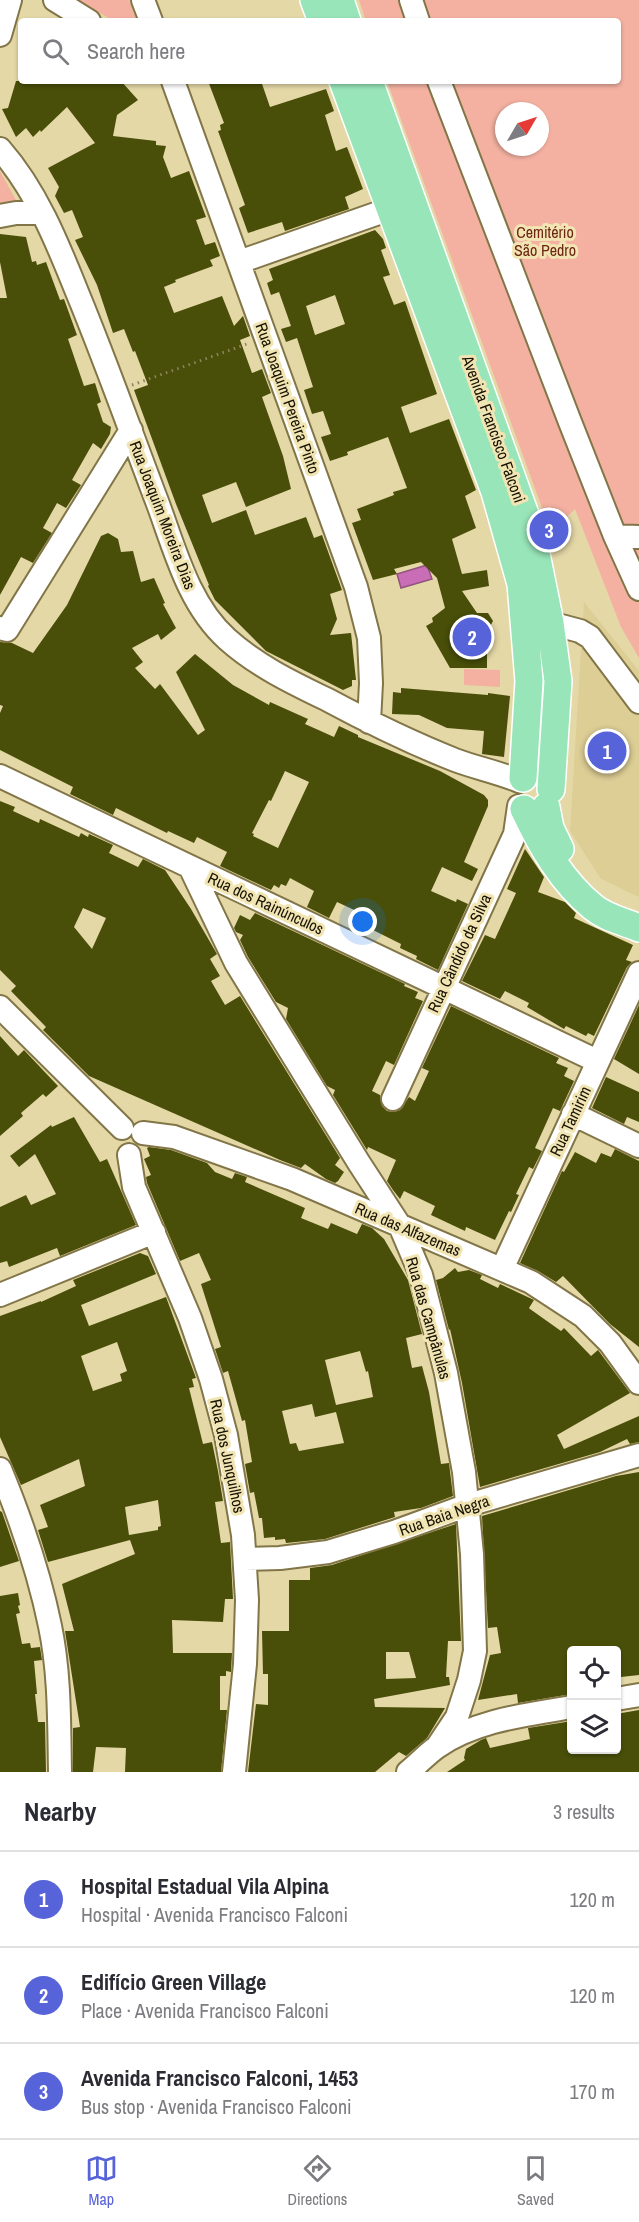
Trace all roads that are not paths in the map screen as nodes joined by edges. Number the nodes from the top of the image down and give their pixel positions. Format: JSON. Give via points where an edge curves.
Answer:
{"nodes":[{"id":1,"x":10,"y":0,"type":"edge"},
{"id":2,"x":55,"y":0,"type":"edge"},
{"id":3,"x":143,"y":0,"type":"edge"},
{"id":4,"x":314,"y":0,"type":"edge"},
{"id":5,"x":340,"y":0,"type":"edge"},
{"id":6,"x":411,"y":0,"type":"edge"},
{"id":7,"x":84,"y":18,"type":"edge"},
{"id":8,"x":150,"y":18,"type":"edge"},
{"id":9,"x":321,"y":18,"type":"edge"},
{"id":10,"x":346,"y":18,"type":"edge"},
{"id":11,"x":417,"y":18,"type":"edge"},
{"id":12,"x":0,"y":35,"type":"edge"},
{"id":13,"x":174,"y":84,"type":"edge"},
{"id":14,"x":345,"y":84,"type":"edge"},
{"id":15,"x":370,"y":84,"type":"edge"},
{"id":16,"x":440,"y":84,"type":"edge"},
{"id":17,"x":0,"y":149,"type":"edge"},
{"id":18,"x":402,"y":206,"type":"junction"},
{"id":19,"x":42,"y":213,"type":"junction"},
{"id":20,"x":0,"y":216,"type":"edge"},
{"id":21,"x":239,"y":262,"type":"junction"},
{"id":22,"x":131,"y":430,"type":"junction"},
{"id":23,"x":615,"y":536,"type":"junction"},
{"id":24,"x":639,"y":537,"type":"edge"},
{"id":25,"x":639,"y":589,"type":"edge"},
{"id":26,"x":550,"y":622,"type":"junction"},
{"id":27,"x":4,"y":629,"type":"edge"},
{"id":28,"x":639,"y":702,"type":"edge"},
{"id":29,"x":369,"y":722,"type":"junction"},
{"id":30,"x":0,"y":777,"type":"edge"},
{"id":31,"x":528,"y":795,"type":"junction"},
{"id":32,"x":190,"y":867,"type":"junction"},
{"id":33,"x":635,"y":926,"type":"edge"},
{"id":34,"x":639,"y":973,"type":"edge"},
{"id":35,"x":444,"y":986,"type":"junction"},
{"id":36,"x":632,"y":1005,"type":"edge"},
{"id":37,"x":0,"y":1007,"type":"edge"},
{"id":38,"x":597,"y":1061,"type":"junction"},
{"id":39,"x":393,"y":1099,"type":"dead end"},
{"id":40,"x":573,"y":1114,"type":"junction"},
{"id":41,"x":132,"y":1131,"type":"junction"},
{"id":42,"x":639,"y":1146,"type":"edge"},
{"id":43,"x":400,"y":1226,"type":"junction"},
{"id":44,"x":154,"y":1232,"type":"junction"},
{"id":45,"x":502,"y":1269,"type":"junction"},
{"id":46,"x":0,"y":1295,"type":"edge"},
{"id":47,"x":639,"y":1383,"type":"edge"},
{"id":48,"x":639,"y":1455,"type":"edge"},
{"id":49,"x":0,"y":1469,"type":"edge"},
{"id":50,"x":468,"y":1505,"type":"junction"},
{"id":51,"x":245,"y":1558,"type":"junction"},
{"id":52,"x":639,"y":1695,"type":"edge"},
{"id":53,"x":621,"y":1697,"type":"edge"},
{"id":54,"x":567,"y":1708,"type":"edge"},
{"id":55,"x":437,"y":1747,"type":"junction"},
{"id":56,"x":60,"y":1772,"type":"edge"},
{"id":57,"x":234,"y":1772,"type":"edge"},
{"id":58,"x":408,"y":1772,"type":"edge"}],
"edges":[{"from":1,"to":12,"type":"street"},
{"from":2,"to":7,"type":"street"},
{"from":3,"to":8,"type":"street"},
{"from":4,"to":9,"type":"main road"},
{"from":5,"to":10,"type":"main road"},
{"from":6,"to":11,"type":"street"},
{"from":13,"to":21,"type":"street","name":"Rua Joaquim Pereira Pinto"},
{"from":14,"to":18,"type":"main road","name":"Avenida Francisco Falconi"},
{"from":15,"to":18,"type":"main road","name":"Avenida Francisco Falconi"},
{"from":16,"to":23,"type":"street"},
{"from":17,"to":19,"type":"street","name":"Rua Joaquim Moreira Dias"},
{"from":18,"to":21,"type":"street"},
{"from":18,"to":26,"type":"main road","name":"Avenida Francisco Falconi","via":[[532,534]]},
{"from":18,"to":31,"type":"main road","name":"Avenida Francisco Falconi","via":[[522,584],[529,681]]},
{"from":19,"to":20,"type":"street"},
{"from":19,"to":22,"type":"street","name":"Rua Joaquim Moreira Dias","via":[[65,261]]},
{"from":21,"to":29,"type":"street","name":"Rua Joaquim Pereira Pinto","via":[[356,587],[369,638]]},
{"from":22,"to":27,"type":"street"},
{"from":22,"to":29,"type":"street","name":"Rua Joaquim Moreira Dias","via":[[184,575],[202,609],[225,638],[279,675]]},
{"from":23,"to":24,"type":"street"},
{"from":23,"to":25,"type":"street"},
{"from":26,"to":28,"type":"street","via":[[590,637]]},
{"from":26,"to":31,"type":"main road","name":"Avenida Francisco Falconi","via":[[558,681]]},
{"from":29,"to":31,"type":"street","name":"Rua Joaquim Moreira Dias","via":[[457,761],[499,772]]},
{"from":30,"to":32,"type":"street","name":"Rua dos Rainúnculos"},
{"from":31,"to":33,"type":"main road","name":"Avenida Francisco Falconi","via":[[561,851]]},
{"from":31,"to":35,"type":"street","name":"Rua Cândido da Silva","via":[[515,834]]},
{"from":32,"to":35,"type":"street","name":"Rua dos Rainúnculos"},
{"from":32,"to":43,"type":"street","name":"Rua das Campânulas","via":[[237,963]]},
{"from":34,"to":36,"type":"street","name":"Rua Tamirim"},
{"from":35,"to":38,"type":"street","name":"Rua dos Rainúnculos"},
{"from":35,"to":39,"type":"street","name":"Rua Cândido da Silva"},
{"from":36,"to":38,"type":"street","name":"Rua Tamirim"},
{"from":37,"to":41,"type":"street"},
{"from":38,"to":40,"type":"street","name":"Rua Tamirim"},
{"from":40,"to":42,"type":"street"},
{"from":40,"to":45,"type":"street","name":"Rua Tamirim"},
{"from":41,"to":43,"type":"street","name":"Rua das Alfazemas","via":[[174,1137],[281,1175]]},
{"from":41,"to":44,"type":"street","name":"Rua dos Junquilhos","via":[[117,1134],[116,1144],[129,1155],[134,1187]]},
{"from":43,"to":45,"type":"street","name":"Rua das Alfazemas"},
{"from":43,"to":50,"type":"street","name":"Rua das Campânulas","via":[[421,1275],[446,1374]]},
{"from":44,"to":46,"type":"street"},
{"from":44,"to":51,"type":"street","name":"Rua dos Junquilhos","via":[[211,1378],[226,1435]]},
{"from":45,"to":47,"type":"street","name":"Rua das Alfazemas","via":[[531,1282],[583,1316],[610,1343]]},
{"from":48,"to":50,"type":"street","name":"Rua Baia Negra"},
{"from":49,"to":56,"type":"street","via":[[28,1544],[50,1627],[58,1684]]},
{"from":50,"to":51,"type":"street","name":"Rua Baia Negra","via":[[328,1552]]},
{"from":50,"to":55,"type":"street","name":"Rua das Campânulas","via":[[475,1651],[456,1717]]},
{"from":51,"to":57,"type":"street","name":"Rua dos Junquilhos","via":[[245,1664]]},
{"from":52,"to":53,"type":"street"},
{"from":54,"to":55,"type":"street","via":[[472,1728]]},
{"from":55,"to":58,"type":"street"}]}
